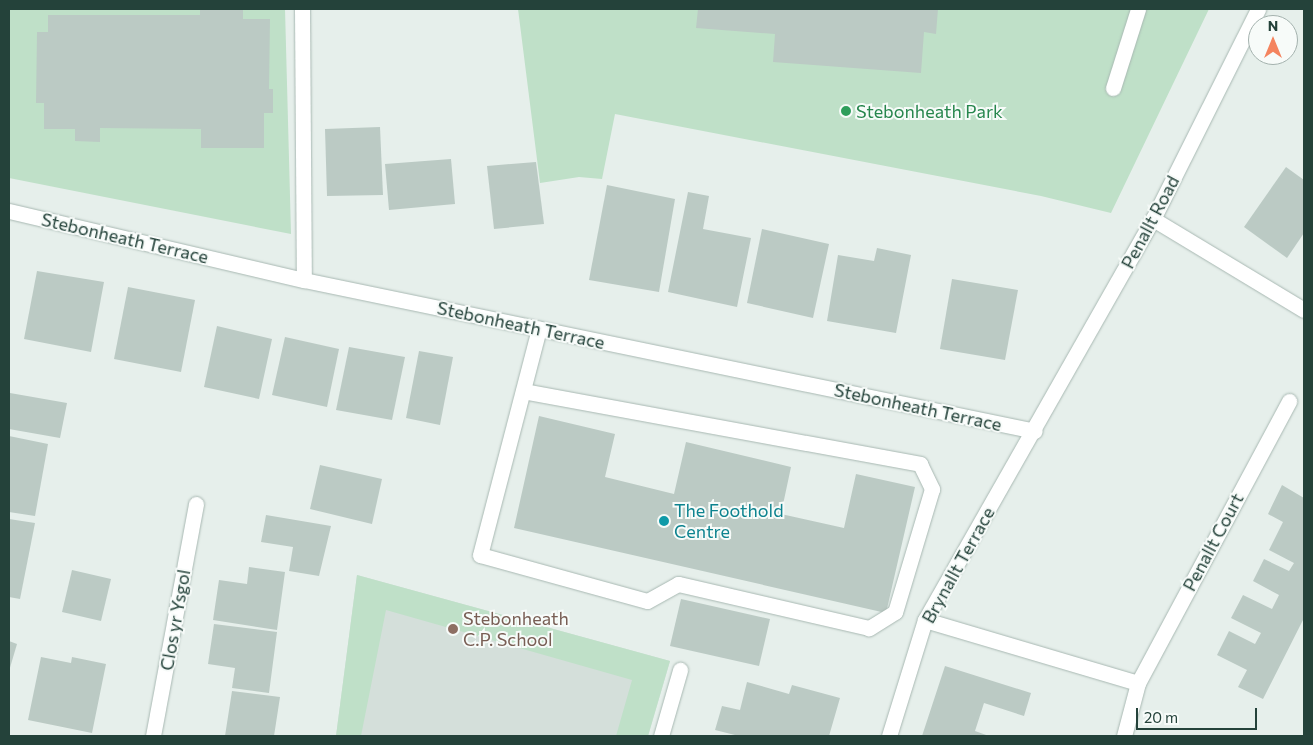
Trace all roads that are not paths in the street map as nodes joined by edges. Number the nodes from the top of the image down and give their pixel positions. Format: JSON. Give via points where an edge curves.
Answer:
{"nodes":[{"id":1,"x":302,"y":9,"type":"edge"},
{"id":2,"x":1138,"y":9,"type":"edge"},
{"id":3,"x":1258,"y":9,"type":"edge"},
{"id":4,"x":1113,"y":88,"type":"dead end"},
{"id":5,"x":9,"y":211,"type":"edge"},
{"id":6,"x":1153,"y":219,"type":"junction"},
{"id":7,"x":304,"y":280,"type":"junction"},
{"id":8,"x":1304,"y":310,"type":"edge"},
{"id":9,"x":539,"y":329,"type":"junction"},
{"id":10,"x":523,"y":391,"type":"junction"},
{"id":11,"x":1289,"y":402,"type":"dead end"},
{"id":12,"x":1035,"y":431,"type":"junction"},
{"id":13,"x":196,"y":504,"type":"dead end"},
{"id":14,"x":925,"y":620,"type":"junction"},
{"id":15,"x":680,"y":670,"type":"dead end"},
{"id":16,"x":1138,"y":682,"type":"junction"},
{"id":17,"x":153,"y":736,"type":"edge"},
{"id":18,"x":660,"y":736,"type":"edge"},
{"id":19,"x":889,"y":736,"type":"edge"},
{"id":20,"x":1124,"y":736,"type":"edge"}],
"edges":[{"from":1,"to":7,"type":"street"},
{"from":2,"to":4,"type":"street"},
{"from":3,"to":6,"type":"street","name":"Penallt Road"},
{"from":5,"to":7,"type":"street","name":"Stebonheath Terrace"},
{"from":6,"to":8,"type":"street"},
{"from":6,"to":12,"type":"street","name":"Penallt Road"},
{"from":7,"to":9,"type":"street","name":"Stebonheath Terrace"},
{"from":9,"to":10,"type":"street"},
{"from":9,"to":12,"type":"street","name":"Stebonheath Terrace"},
{"from":10,"to":10,"type":"street","via":[[480,554],[647,601],[678,584],[869,628],[895,612],[932,489],[920,464]]},
{"from":11,"to":16,"type":"street","name":"Penallt Court"},
{"from":12,"to":14,"type":"street","name":"Brynallt Terrace"},
{"from":13,"to":17,"type":"street","name":"Clos yr Ysgol"},
{"from":14,"to":16,"type":"street"},
{"from":14,"to":19,"type":"street","name":"Brynallt Terrace"},
{"from":15,"to":18,"type":"street"},
{"from":16,"to":20,"type":"street","name":"Penallt Court"}]}
